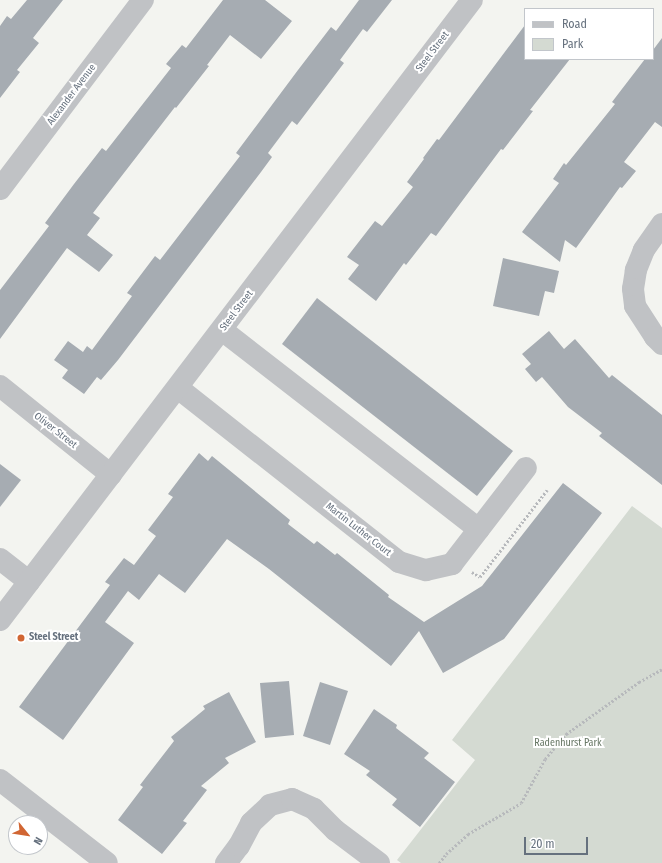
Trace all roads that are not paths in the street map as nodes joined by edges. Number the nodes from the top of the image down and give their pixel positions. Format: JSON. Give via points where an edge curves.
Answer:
{"nodes":[{"id":1,"x":143,"y":0,"type":"edge"},
{"id":2,"x":472,"y":0,"type":"edge"},
{"id":3,"x":0,"y":189,"type":"edge"},
{"id":4,"x":662,"y":224,"type":"edge"},
{"id":5,"x":222,"y":330,"type":"junction"},
{"id":6,"x":662,"y":344,"type":"edge"},
{"id":7,"x":0,"y":386,"type":"edge"},
{"id":8,"x":178,"y":388,"type":"junction"},
{"id":9,"x":526,"y":468,"type":"dead end"},
{"id":10,"x":111,"y":475,"type":"junction"},
{"id":11,"x":479,"y":530,"type":"junction"},
{"id":12,"x":0,"y":559,"type":"edge"},
{"id":13,"x":29,"y":582,"type":"junction"},
{"id":14,"x":0,"y":620,"type":"edge"},
{"id":15,"x":0,"y":780,"type":"edge"},
{"id":16,"x":107,"y":863,"type":"edge"},
{"id":17,"x":226,"y":863,"type":"edge"},
{"id":18,"x":379,"y":863,"type":"edge"}],
"edges":[{"from":1,"to":3,"type":"street","name":"Alexander Avenue"},
{"from":2,"to":5,"type":"street","name":"Steel Street"},
{"from":4,"to":6,"type":"street","via":[[644,250],[636,270],[633,288],[636,306]]},
{"from":5,"to":8,"type":"street","name":"Steel Street"},
{"from":5,"to":11,"type":"street"},
{"from":7,"to":10,"type":"street","name":"Oliver Street"},
{"from":8,"to":10,"type":"street","name":"Steel Street"},
{"from":8,"to":11,"type":"street","name":"Martin Luther Court","via":[[399,562],[426,570],[452,564]]},
{"from":9,"to":11,"type":"street","name":"Martin Luther Court"},
{"from":10,"to":13,"type":"street","name":"Steel Street"},
{"from":12,"to":13,"type":"street"},
{"from":13,"to":14,"type":"street","name":"Steel Street"},
{"from":15,"to":16,"type":"street"},
{"from":17,"to":18,"type":"street","via":[[239,846],[251,823],[270,805],[292,799],[314,809],[335,830]]}]}
